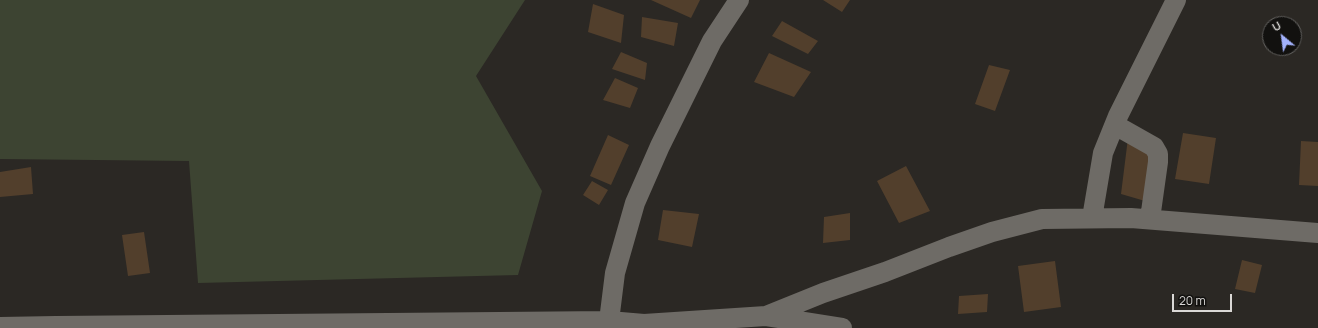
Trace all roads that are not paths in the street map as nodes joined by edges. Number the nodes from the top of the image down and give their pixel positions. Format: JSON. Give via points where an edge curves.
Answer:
{"nodes":[{"id":1,"x":739,"y":0,"type":"edge"},
{"id":2,"x":1176,"y":0,"type":"edge"},
{"id":3,"x":1115,"y":124,"type":"junction"},
{"id":4,"x":1092,"y":218,"type":"junction"},
{"id":5,"x":1150,"y":219,"type":"junction"},
{"id":6,"x":1318,"y":233,"type":"edge"},
{"id":7,"x":766,"y":316,"type":"junction"},
{"id":8,"x":609,"y":321,"type":"junction"},
{"id":9,"x":644,"y":326,"type":"edge"},
{"id":10,"x":56,"y":327,"type":"edge"},
{"id":11,"x":0,"y":328,"type":"edge"},
{"id":12,"x":842,"y":328,"type":"edge"}],
"edges":[{"from":1,"to":8,"type":"street","via":[[712,41],[635,203],[616,273]]},
{"from":2,"to":3,"type":"street"},
{"from":3,"to":4,"type":"street","via":[[1103,153]]},
{"from":3,"to":5,"type":"street","via":[[1154,147],[1158,154]]},
{"from":4,"to":5,"type":"street"},
{"from":4,"to":7,"type":"street","via":[[1042,219],[992,232]]},
{"from":5,"to":6,"type":"street"},
{"from":7,"to":9,"type":"street"},
{"from":7,"to":12,"type":"street"},
{"from":8,"to":9,"type":"street"},
{"from":8,"to":10,"type":"street"},
{"from":10,"to":11,"type":"street"}]}
